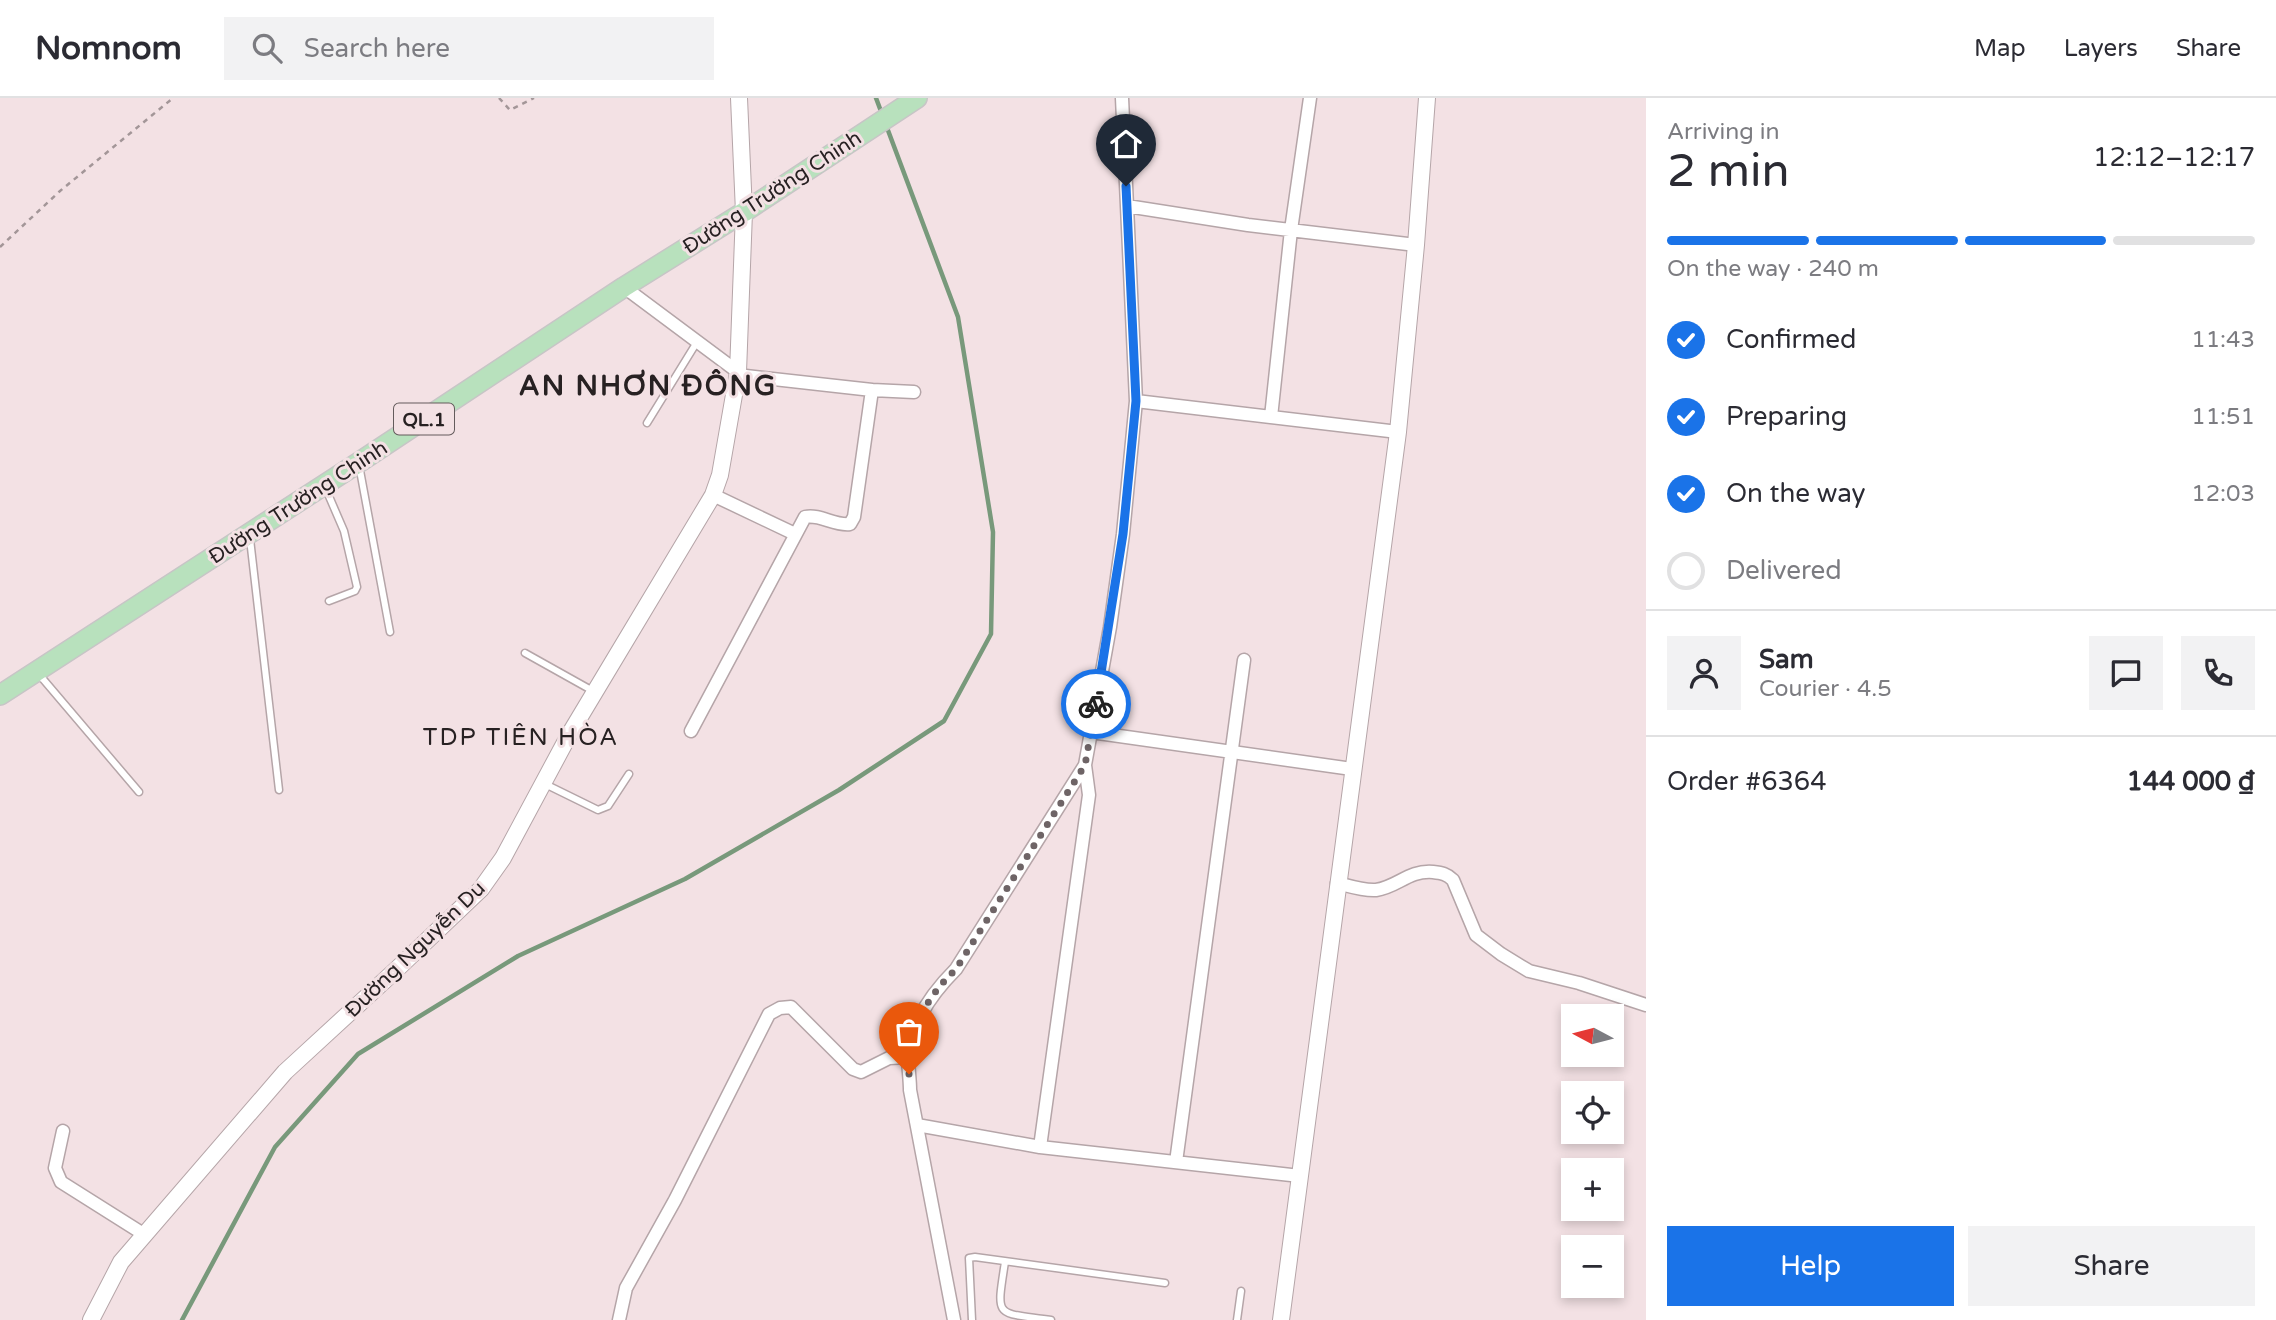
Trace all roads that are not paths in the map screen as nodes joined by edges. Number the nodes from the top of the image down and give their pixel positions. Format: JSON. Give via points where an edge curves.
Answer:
{"nodes":[{"id":1,"x":739,"y":98,"type":"edge"},
{"id":2,"x":1122,"y":98,"type":"edge"},
{"id":3,"x":1310,"y":98,"type":"edge"},
{"id":4,"x":1427,"y":98,"type":"edge"},
{"id":5,"x":914,"y":100,"type":"edge"},
{"id":6,"x":1126,"y":206,"type":"junction"},
{"id":7,"x":744,"y":212,"type":"junction"},
{"id":8,"x":1291,"y":230,"type":"junction"},
{"id":9,"x":1416,"y":245,"type":"junction"},
{"id":10,"x":624,"y":287,"type":"junction"},
{"id":11,"x":697,"y":342,"type":"junction"},
{"id":12,"x":737,"y":374,"type":"junction"},
{"id":13,"x":872,"y":390,"type":"junction"},
{"id":14,"x":914,"y":392,"type":"dead end"},
{"id":15,"x":1136,"y":401,"type":"junction"},
{"id":16,"x":1271,"y":417,"type":"junction"},
{"id":17,"x":647,"y":423,"type":"dead end"},
{"id":18,"x":1398,"y":432,"type":"junction"},
{"id":19,"x":358,"y":463,"type":"junction"},
{"id":20,"x":324,"y":485,"type":"junction"},
{"id":21,"x":713,"y":495,"type":"junction"},
{"id":22,"x":249,"y":534,"type":"junction"},
{"id":23,"x":795,"y":534,"type":"junction"},
{"id":24,"x":328,"y":601,"type":"dead end"},
{"id":25,"x":390,"y":632,"type":"dead end"},
{"id":26,"x":525,"y":653,"type":"dead end"},
{"id":27,"x":1244,"y":660,"type":"dead end"},
{"id":28,"x":36,"y":671,"type":"junction"},
{"id":29,"x":595,"y":692,"type":"junction"},
{"id":30,"x":0,"y":695,"type":"edge"},
{"id":31,"x":691,"y":731,"type":"dead end"},
{"id":32,"x":1091,"y":732,"type":"junction"},
{"id":33,"x":1231,"y":752,"type":"junction"},
{"id":34,"x":1085,"y":765,"type":"junction"},
{"id":35,"x":1352,"y":769,"type":"junction"},
{"id":36,"x":629,"y":774,"type":"dead end"},
{"id":37,"x":543,"y":783,"type":"junction"},
{"id":38,"x":279,"y":789,"type":"dead end"},
{"id":39,"x":139,"y":792,"type":"dead end"},
{"id":40,"x":1337,"y":883,"type":"junction"},
{"id":41,"x":1646,"y":1004,"type":"edge"},
{"id":42,"x":908,"y":1057,"type":"junction"},
{"id":43,"x":917,"y":1125,"type":"junction"},
{"id":44,"x":62,"y":1131,"type":"dead end"},
{"id":45,"x":1040,"y":1147,"type":"junction"},
{"id":46,"x":1176,"y":1162,"type":"junction"},
{"id":47,"x":1300,"y":1176,"type":"junction"},
{"id":48,"x":145,"y":1234,"type":"junction"},
{"id":49,"x":1005,"y":1262,"type":"junction"},
{"id":50,"x":1165,"y":1283,"type":"dead end"},
{"id":51,"x":1241,"y":1291,"type":"dead end"},
{"id":52,"x":91,"y":1320,"type":"edge"},
{"id":53,"x":619,"y":1320,"type":"edge"},
{"id":54,"x":954,"y":1320,"type":"edge"},
{"id":55,"x":972,"y":1320,"type":"edge"},
{"id":56,"x":1051,"y":1320,"type":"edge"},
{"id":57,"x":1237,"y":1320,"type":"edge"},
{"id":58,"x":1281,"y":1320,"type":"edge"}],
"edges":[{"from":1,"to":7,"type":"street","name":"Đường Nguyễn Du"},
{"from":2,"to":6,"type":"street"},
{"from":3,"to":8,"type":"street"},
{"from":4,"to":9,"type":"street"},
{"from":5,"to":7,"type":"main road","name":"Đường Trường Chinh","number":"QL.1"},
{"from":6,"to":8,"type":"street"},
{"from":6,"to":15,"type":"street"},
{"from":7,"to":10,"type":"main road","name":"Đường Trường Chinh","number":"QL.1"},
{"from":7,"to":12,"type":"street","name":"Đường Nguyễn Du"},
{"from":8,"to":9,"type":"street"},
{"from":8,"to":16,"type":"street"},
{"from":9,"to":18,"type":"street"},
{"from":10,"to":11,"type":"street"},
{"from":10,"to":19,"type":"main road","name":"Đường Trường Chinh","number":"QL.1"},
{"from":11,"to":12,"type":"street"},
{"from":11,"to":17,"type":"lane"},
{"from":12,"to":13,"type":"street"},
{"from":12,"to":21,"type":"street","name":"Đường Nguyễn Du"},
{"from":13,"to":14,"type":"street"},
{"from":13,"to":23,"type":"street","via":[[854,517],[850,524],[842,525],[814,515],[805,517]]},
{"from":15,"to":16,"type":"street"},
{"from":15,"to":32,"type":"street","via":[[1123,534]]},
{"from":16,"to":18,"type":"street"},
{"from":18,"to":35,"type":"street"},
{"from":19,"to":20,"type":"main road","name":"Đường Trường Chinh","number":"QL.1"},
{"from":19,"to":25,"type":"lane"},
{"from":20,"to":22,"type":"main road","name":"Đường Trường Chinh","number":"QL.1"},
{"from":20,"to":24,"type":"lane","via":[[344,531],[357,587]]},
{"from":21,"to":23,"type":"street"},
{"from":21,"to":29,"type":"street","name":"Đường Nguyễn Du"},
{"from":22,"to":28,"type":"main road","name":"Đường Trường Chinh","number":"QL.1"},
{"from":22,"to":38,"type":"lane"},
{"from":23,"to":31,"type":"street"},
{"from":26,"to":29,"type":"lane"},
{"from":27,"to":33,"type":"street"},
{"from":28,"to":30,"type":"main road","name":"Đường Trường Chinh","number":"QL.1"},
{"from":28,"to":39,"type":"lane"},
{"from":29,"to":37,"type":"street","name":"Đường Nguyễn Du"},
{"from":32,"to":33,"type":"street"},
{"from":32,"to":34,"type":"street"},
{"from":33,"to":35,"type":"street"},
{"from":33,"to":46,"type":"street"},
{"from":34,"to":42,"type":"street","via":[[956,969],[923,1009]]},
{"from":34,"to":45,"type":"street","via":[[1089,795]]},
{"from":35,"to":40,"type":"street"},
{"from":36,"to":37,"type":"lane","via":[[608,806],[598,810]]},
{"from":37,"to":48,"type":"street","name":"Đường Nguyễn Du","via":[[481,889],[285,1072]]},
{"from":40,"to":41,"type":"street","via":[[1373,890],[1422,872],[1444,874],[1453,880],[1476,935],[1501,954],[1529,971]]},
{"from":40,"to":47,"type":"street"},
{"from":42,"to":43,"type":"street"},
{"from":42,"to":53,"type":"street","via":[[889,1058],[861,1072],[792,1007],[769,1014],[626,1288]]},
{"from":43,"to":45,"type":"street"},
{"from":43,"to":54,"type":"street"},
{"from":44,"to":48,"type":"street","via":[[55,1168],[61,1182]]},
{"from":45,"to":46,"type":"street"},
{"from":46,"to":47,"type":"street"},
{"from":47,"to":58,"type":"street"},
{"from":48,"to":52,"type":"street","name":"Đường Nguyễn Du","via":[[121,1262]]},
{"from":49,"to":50,"type":"lane"},
{"from":49,"to":55,"type":"lane","via":[[969,1258]]},
{"from":49,"to":56,"type":"lane","via":[[1000,1308],[1006,1314]]},
{"from":51,"to":57,"type":"lane"}]}
